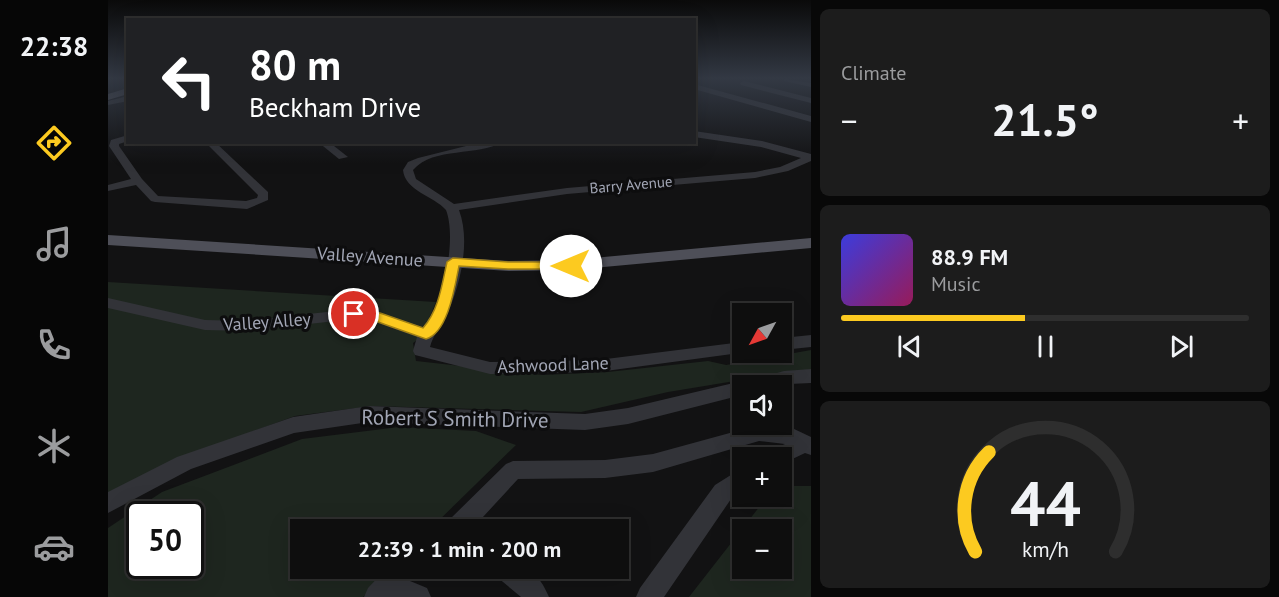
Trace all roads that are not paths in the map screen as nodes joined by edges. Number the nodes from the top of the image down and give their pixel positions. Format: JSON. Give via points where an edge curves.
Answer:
{"nodes":[{"id":1,"x":768,"y":107,"type":"edge"},
{"id":2,"x":811,"y":119,"type":"edge"},
{"id":3,"x":696,"y":134,"type":"edge"},
{"id":4,"x":126,"y":139,"type":"edge"},
{"id":5,"x":211,"y":144,"type":"edge"},
{"id":6,"x":325,"y":144,"type":"edge"},
{"id":7,"x":488,"y":144,"type":"edge"},
{"id":8,"x":343,"y":157,"type":"dead end"},
{"id":9,"x":810,"y":158,"type":"edge"},
{"id":10,"x":138,"y":181,"type":"junction"},
{"id":11,"x":108,"y":188,"type":"edge"},
{"id":12,"x":451,"y":208,"type":"junction"},
{"id":13,"x":108,"y":240,"type":"edge"},
{"id":14,"x":811,"y":243,"type":"edge"},
{"id":15,"x":453,"y":262,"type":"junction"},
{"id":16,"x":108,"y":303,"type":"edge"},
{"id":17,"x":426,"y":334,"type":"junction"},
{"id":18,"x":811,"y":341,"type":"edge"},
{"id":19,"x":792,"y":343,"type":"edge"},
{"id":20,"x":732,"y":349,"type":"edge"},
{"id":21,"x":811,"y":376,"type":"edge"},
{"id":22,"x":792,"y":377,"type":"edge"},
{"id":23,"x":792,"y":385,"type":"edge"},
{"id":24,"x":811,"y":386,"type":"edge"},
{"id":25,"x":732,"y":390,"type":"edge"},
{"id":26,"x":808,"y":445,"type":"edge"},
{"id":27,"x":792,"y":451,"type":"edge"},
{"id":28,"x":732,"y":485,"type":"edge"},
{"id":29,"x":108,"y":503,"type":"edge"},
{"id":30,"x":466,"y":519,"type":"edge"},
{"id":31,"x":520,"y":579,"type":"edge"},
{"id":32,"x":390,"y":583,"type":"edge"},
{"id":33,"x":418,"y":597,"type":"edge"},
{"id":34,"x":536,"y":597,"type":"edge"},
{"id":35,"x":650,"y":597,"type":"edge"}],
"edges":[{"from":1,"to":2,"type":"street"},
{"from":3,"to":9,"type":"street","via":[[762,144]]},
{"from":4,"to":10,"type":"street","via":[[114,142],[114,146]]},
{"from":5,"to":10,"type":"street","via":[[264,195],[262,200],[247,205],[160,201]]},
{"from":6,"to":8,"type":"street"},
{"from":7,"to":12,"type":"street","via":[[411,164],[408,176],[414,184]]},
{"from":9,"to":12,"type":"street","name":"Barry Avenue","via":[[781,171],[755,175],[567,191]]},
{"from":10,"to":11,"type":"street"},
{"from":12,"to":15,"type":"street","via":[[458,249]]},
{"from":13,"to":15,"type":"main road","name":"Valley Avenue"},
{"from":14,"to":15,"type":"main road","name":"Valley Avenue","via":[[571,266]]},
{"from":15,"to":17,"type":"street","via":[[445,301]]},
{"from":16,"to":17,"type":"street","name":"Valley Alley","via":[[205,325],[246,326],[354,314],[380,318]]},
{"from":17,"to":20,"type":"street","name":"Ashwood Lane","via":[[421,351],[490,368],[598,366]]},
{"from":18,"to":19,"type":"street"},
{"from":21,"to":22,"type":"street"},
{"from":23,"to":24,"type":"street"},
{"from":25,"to":29,"type":"street","name":"Robert S Smith Drive","via":[[628,416],[585,422],[369,414],[294,425],[184,463]]},
{"from":26,"to":27,"type":"street"},
{"from":26,"to":30,"type":"street","via":[[792,436],[759,433],[653,463],[605,469],[513,470]]},
{"from":28,"to":35,"type":"street","via":[[723,492]]},
{"from":31,"to":34,"type":"street"},
{"from":32,"to":33,"type":"street"}]}
